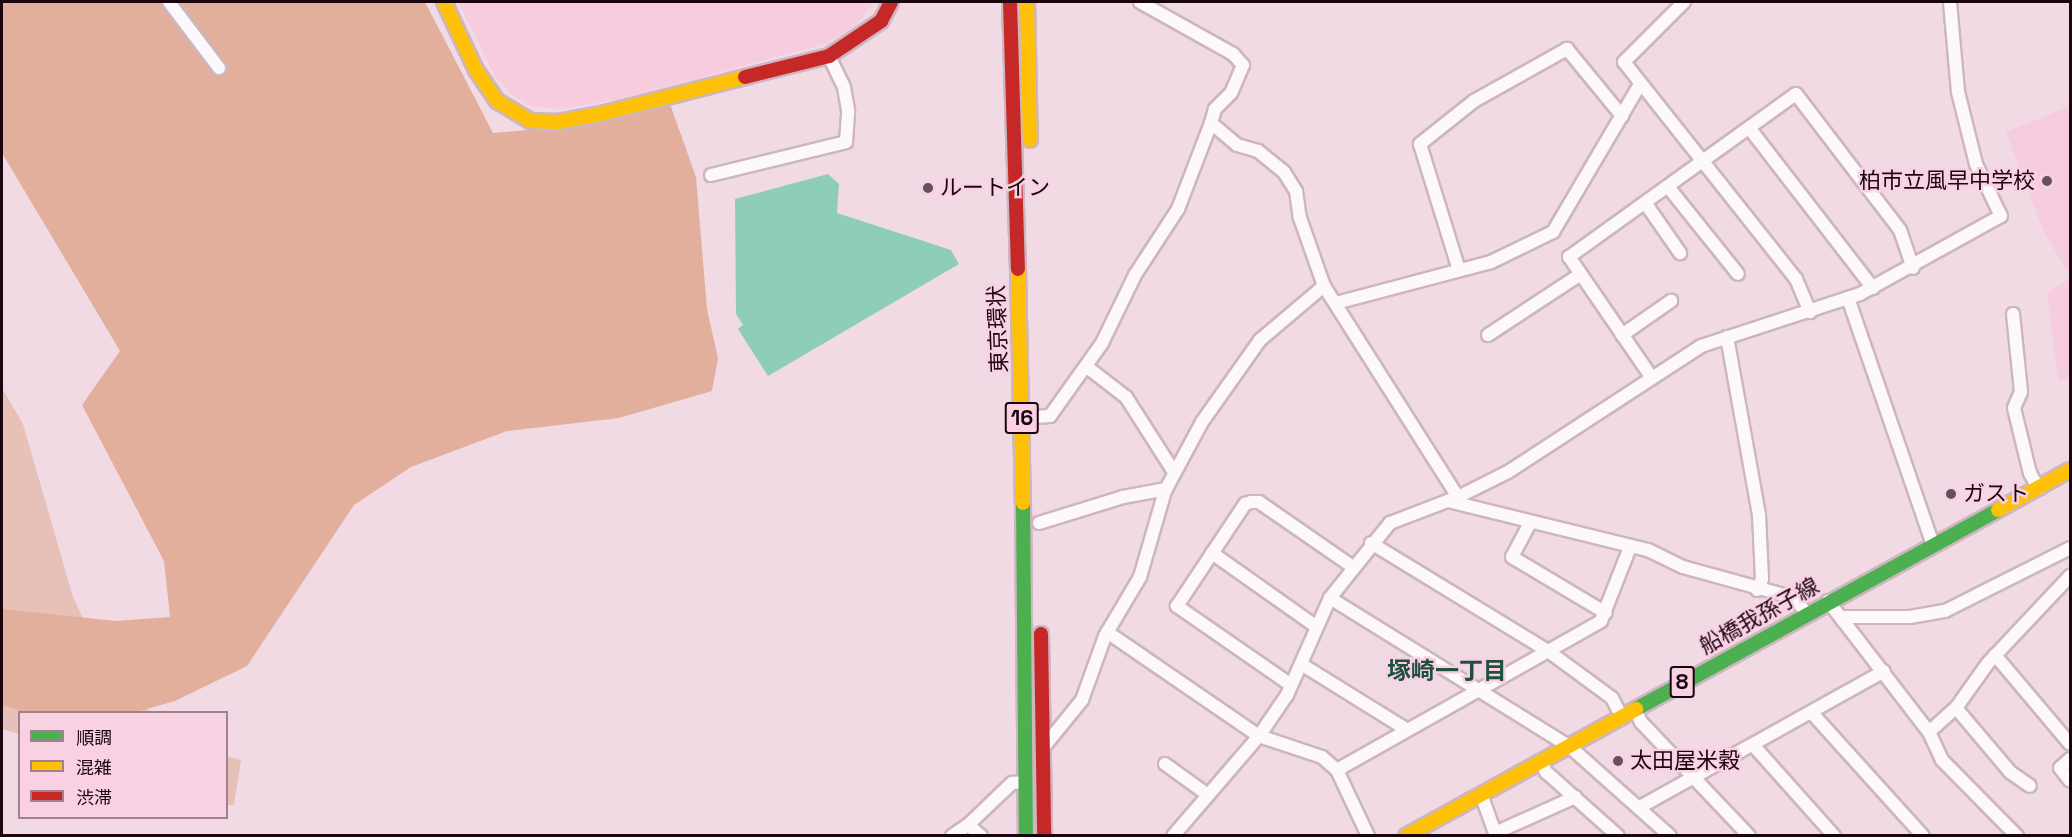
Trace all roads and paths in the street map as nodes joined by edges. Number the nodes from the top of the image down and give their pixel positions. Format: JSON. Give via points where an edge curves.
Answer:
{"nodes":[{"id":1,"x":169,"y":2,"type":"edge"},
{"id":2,"x":444,"y":2,"type":"edge"},
{"id":3,"x":891,"y":2,"type":"edge"},
{"id":4,"x":1010,"y":2,"type":"edge"},
{"id":5,"x":1028,"y":2,"type":"edge"},
{"id":6,"x":1140,"y":2,"type":"edge"},
{"id":7,"x":1684,"y":2,"type":"edge"},
{"id":8,"x":1950,"y":2,"type":"edge"},
{"id":9,"x":829,"y":56,"type":"junction"},
{"id":10,"x":219,"y":68,"type":"dead end"},
{"id":11,"x":1639,"y":86,"type":"junction"},
{"id":12,"x":1622,"y":116,"type":"junction"},
{"id":13,"x":1211,"y":123,"type":"junction"},
{"id":14,"x":1750,"y":129,"type":"junction"},
{"id":15,"x":1030,"y":156,"type":"dead end"},
{"id":16,"x":1703,"y":165,"type":"junction"},
{"id":17,"x":711,"y":175,"type":"dead end"},
{"id":18,"x":1669,"y":188,"type":"junction"},
{"id":19,"x":1031,"y":203,"type":"dead end"},
{"id":20,"x":1646,"y":204,"type":"junction"},
{"id":21,"x":1680,"y":253,"type":"dead end"},
{"id":22,"x":1913,"y":268,"type":"junction"},
{"id":23,"x":1459,"y":270,"type":"junction"},
{"id":24,"x":1581,"y":274,"type":"junction"},
{"id":25,"x":1738,"y":274,"type":"dead end"},
{"id":26,"x":1324,"y":286,"type":"junction"},
{"id":27,"x":1873,"y":288,"type":"junction"},
{"id":28,"x":1848,"y":298,"type":"junction"},
{"id":29,"x":1671,"y":301,"type":"dead end"},
{"id":30,"x":1336,"y":303,"type":"junction"},
{"id":31,"x":1810,"y":312,"type":"junction"},
{"id":32,"x":2013,"y":314,"type":"dead end"},
{"id":33,"x":1488,"y":335,"type":"dead end"},
{"id":34,"x":1622,"y":335,"type":"junction"},
{"id":35,"x":1727,"y":337,"type":"junction"},
{"id":36,"x":1087,"y":367,"type":"junction"},
{"id":37,"x":1652,"y":378,"type":"junction"},
{"id":38,"x":1035,"y":417,"type":"junction"},
{"id":39,"x":2070,"y":470,"type":"edge"},
{"id":40,"x":1174,"y":472,"type":"junction"},
{"id":41,"x":1166,"y":489,"type":"junction"},
{"id":42,"x":2039,"y":489,"type":"junction"},
{"id":43,"x":1453,"y":499,"type":"junction"},
{"id":44,"x":1530,"y":524,"type":"junction"},
{"id":45,"x":1039,"y":529,"type":"joint"},
{"id":46,"x":1371,"y":543,"type":"junction"},
{"id":47,"x":1933,"y":545,"type":"junction"},
{"id":48,"x":1630,"y":547,"type":"junction"},
{"id":49,"x":2070,"y":548,"type":"edge"},
{"id":50,"x":1212,"y":553,"type":"junction"},
{"id":51,"x":1353,"y":567,"type":"junction"},
{"id":52,"x":2070,"y":576,"type":"edge"},
{"id":53,"x":1757,"y":590,"type":"junction"},
{"id":54,"x":1330,"y":598,"type":"junction"},
{"id":55,"x":1828,"y":601,"type":"junction"},
{"id":56,"x":1606,"y":613,"type":"junction"},
{"id":57,"x":1806,"y":613,"type":"junction"},
{"id":58,"x":1040,"y":617,"type":"dead end"},
{"id":59,"x":1843,"y":621,"type":"junction"},
{"id":60,"x":1317,"y":627,"type":"junction"},
{"id":61,"x":1107,"y":632,"type":"junction"},
{"id":62,"x":1548,"y":651,"type":"junction"},
{"id":63,"x":1995,"y":655,"type":"junction"},
{"id":64,"x":1301,"y":664,"type":"junction"},
{"id":65,"x":1884,"y":671,"type":"junction"},
{"id":66,"x":1291,"y":685,"type":"junction"},
{"id":67,"x":1480,"y":691,"type":"junction"},
{"id":68,"x":1956,"y":708,"type":"junction"},
{"id":69,"x":1635,"y":709,"type":"junction"},
{"id":70,"x":1811,"y":712,"type":"junction"},
{"id":71,"x":1622,"y":716,"type":"junction"},
{"id":72,"x":1406,"y":729,"type":"junction"},
{"id":73,"x":1929,"y":732,"type":"junction"},
{"id":74,"x":1259,"y":736,"type":"junction"},
{"id":75,"x":1753,"y":744,"type":"junction"},
{"id":76,"x":2070,"y":744,"type":"edge"},
{"id":77,"x":1569,"y":746,"type":"junction"},
{"id":78,"x":1042,"y":748,"type":"junction"},
{"id":79,"x":2070,"y":759,"type":"edge"},
{"id":80,"x":1541,"y":761,"type":"junction"},
{"id":81,"x":1165,"y":764,"type":"dead end"},
{"id":82,"x":1337,"y":770,"type":"junction"},
{"id":83,"x":1694,"y":776,"type":"junction"},
{"id":84,"x":2070,"y":781,"type":"edge"},
{"id":85,"x":1025,"y":782,"type":"junction"},
{"id":86,"x":2030,"y":786,"type":"dead end"},
{"id":87,"x":1481,"y":794,"type":"junction"},
{"id":88,"x":1208,"y":795,"type":"junction"},
{"id":89,"x":1575,"y":797,"type":"junction"},
{"id":90,"x":1640,"y":807,"type":"junction"},
{"id":91,"x":968,"y":825,"type":"junction"},
{"id":92,"x":1495,"y":834,"type":"edge"},
{"id":93,"x":952,"y":836,"type":"edge"},
{"id":94,"x":981,"y":836,"type":"edge"},
{"id":95,"x":1026,"y":836,"type":"edge"},
{"id":96,"x":1044,"y":836,"type":"edge"},
{"id":97,"x":1173,"y":836,"type":"edge"},
{"id":98,"x":1368,"y":836,"type":"edge"},
{"id":99,"x":1406,"y":836,"type":"edge"},
{"id":100,"x":1618,"y":836,"type":"edge"},
{"id":101,"x":1670,"y":836,"type":"edge"},
{"id":102,"x":1749,"y":836,"type":"edge"},
{"id":103,"x":1834,"y":836,"type":"edge"},
{"id":104,"x":1923,"y":836,"type":"edge"},
{"id":105,"x":2017,"y":836,"type":"edge"}],
"edges":[{"from":1,"to":10,"type":"street"},
{"from":2,"to":9,"type":"main road","via":[[488,91],[507,110],[530,121],[558,122],[605,113]]},
{"from":3,"to":9,"type":"main road","via":[[881,21]]},
{"from":4,"to":85,"type":"main road","name":"東京環状","number":"16","via":[[1022,425]]},
{"from":5,"to":15,"type":"main road"},
{"from":6,"to":13,"type":"street","via":[[1233,54],[1243,65],[1231,93],[1215,109]]},
{"from":7,"to":11,"type":"street","via":[[1624,62]]},
{"from":8,"to":22,"type":"street","via":[[1958,92],[1976,164],[2001,216]]},
{"from":9,"to":17,"type":"street","via":[[846,99],[846,142]]},
{"from":11,"to":12,"type":"street"},
{"from":11,"to":16,"type":"street"},
{"from":12,"to":23,"type":"street","via":[[1553,232],[1491,262]]},
{"from":12,"to":23,"type":"street","via":[[1567,49],[1474,101],[1420,144]]},
{"from":13,"to":26,"type":"street","via":[[1237,145],[1258,151],[1284,171],[1296,191],[1300,219]]},
{"from":13,"to":36,"type":"street","via":[[1178,209],[1135,275]]},
{"from":14,"to":16,"type":"street"},
{"from":14,"to":22,"type":"street","via":[[1796,94],[1900,230]]},
{"from":14,"to":27,"type":"street"},
{"from":16,"to":18,"type":"street"},
{"from":16,"to":31,"type":"street","via":[[1796,279]]},
{"from":18,"to":20,"type":"street"},
{"from":18,"to":25,"type":"street"},
{"from":19,"to":38,"type":"main road","name":"東京環状","number":"16"},
{"from":20,"to":21,"type":"street"},
{"from":20,"to":24,"type":"street","via":[[1569,258]]},
{"from":22,"to":27,"type":"street"},
{"from":23,"to":30,"type":"street"},
{"from":24,"to":33,"type":"street"},
{"from":24,"to":34,"type":"street"},
{"from":26,"to":30,"type":"street"},
{"from":26,"to":40,"type":"street","via":[[1248,354]]},
{"from":27,"to":28,"type":"street"},
{"from":28,"to":31,"type":"street"},
{"from":28,"to":47,"type":"street"},
{"from":29,"to":34,"type":"street"},
{"from":30,"to":43,"type":"street"},
{"from":31,"to":35,"type":"street"},
{"from":32,"to":42,"type":"street","via":[[2021,392],[2014,408],[2030,473]]},
{"from":34,"to":37,"type":"street"},
{"from":35,"to":37,"type":"street","via":[[1701,346]]},
{"from":35,"to":53,"type":"street","via":[[1759,515],[1762,579]]},
{"from":36,"to":38,"type":"street","via":[[1050,416]]},
{"from":36,"to":40,"type":"street","via":[[1126,398]]},
{"from":37,"to":43,"type":"street","via":[[1508,472]]},
{"from":38,"to":45,"type":"main road","name":"東京環状","number":"16"},
{"from":39,"to":42,"type":"main road","name":"船橋我孫子線","number":"8"},
{"from":40,"to":41,"type":"street"},
{"from":41,"to":45,"type":"street","via":[[1123,497]]},
{"from":41,"to":61,"type":"street","via":[[1140,577]]},
{"from":42,"to":47,"type":"main road","name":"船橋我孫子線","number":"8"},
{"from":43,"to":44,"type":"street"},
{"from":43,"to":46,"type":"street","via":[[1389,523]]},
{"from":44,"to":48,"type":"street"},
{"from":44,"to":56,"type":"street","via":[[1512,556]]},
{"from":46,"to":51,"type":"street"},
{"from":46,"to":62,"type":"street"},
{"from":47,"to":55,"type":"main road","name":"船橋我孫子線","number":"8"},
{"from":48,"to":53,"type":"street"},
{"from":48,"to":56,"type":"street"},
{"from":49,"to":59,"type":"street","via":[[1945,611],[1910,617],[1847,617]]},
{"from":50,"to":51,"type":"street","via":[[1245,504],[1259,502]]},
{"from":50,"to":60,"type":"street"},
{"from":50,"to":66,"type":"street","via":[[1177,606]]},
{"from":51,"to":54,"type":"street"},
{"from":52,"to":63,"type":"street"},
{"from":53,"to":57,"type":"street","via":[[1795,598]]},
{"from":54,"to":60,"type":"street"},
{"from":54,"to":67,"type":"street"},
{"from":55,"to":57,"type":"main road","name":"船橋我孫子線","number":"8"},
{"from":55,"to":59,"type":"street"},
{"from":56,"to":62,"type":"street","via":[[1601,621]]},
{"from":57,"to":69,"type":"main road","name":"船橋我孫子線","number":"8"},
{"from":58,"to":78,"type":"main road"},
{"from":59,"to":65,"type":"street"},
{"from":60,"to":64,"type":"street"},
{"from":61,"to":74,"type":"street"},
{"from":61,"to":78,"type":"street","via":[[1082,700]]},
{"from":62,"to":67,"type":"street"},
{"from":62,"to":71,"type":"street","via":[[1612,698]]},
{"from":63,"to":68,"type":"street"},
{"from":63,"to":76,"type":"street"},
{"from":64,"to":66,"type":"street"},
{"from":64,"to":72,"type":"street"},
{"from":65,"to":70,"type":"street"},
{"from":65,"to":73,"type":"street"},
{"from":66,"to":74,"type":"street"},
{"from":67,"to":72,"type":"street"},
{"from":67,"to":77,"type":"street"},
{"from":68,"to":73,"type":"street"},
{"from":68,"to":86,"type":"street","via":[[2010,772]]},
{"from":69,"to":71,"type":"main road","name":"船橋我孫子線","number":"8"},
{"from":69,"to":83,"type":"street","via":[[1641,722]]},
{"from":70,"to":75,"type":"street"},
{"from":70,"to":104,"type":"street"},
{"from":71,"to":77,"type":"main road","name":"船橋我孫子線","number":"8"},
{"from":72,"to":82,"type":"street"},
{"from":73,"to":105,"type":"street","via":[[1942,760],[1959,782]]},
{"from":74,"to":82,"type":"street","via":[[1322,757]]},
{"from":74,"to":88,"type":"street"},
{"from":75,"to":83,"type":"street"},
{"from":75,"to":103,"type":"street"},
{"from":77,"to":80,"type":"main road","name":"船橋我孫子線","number":"8"},
{"from":77,"to":90,"type":"street"},
{"from":78,"to":96,"type":"main road"},
{"from":79,"to":84,"type":"street","via":[[2060,768]]},
{"from":80,"to":87,"type":"main road","name":"船橋我孫子線","number":"8"},
{"from":80,"to":89,"type":"street","via":[[1546,772]]},
{"from":81,"to":88,"type":"street"},
{"from":82,"to":98,"type":"street"},
{"from":83,"to":90,"type":"street"},
{"from":83,"to":102,"type":"street"},
{"from":85,"to":91,"type":"street","via":[[1012,783]]},
{"from":85,"to":95,"type":"main road","name":"東京環状","number":"16"},
{"from":87,"to":92,"type":"street"},
{"from":87,"to":99,"type":"main road","name":"船橋我孫子線","number":"8"},
{"from":88,"to":97,"type":"street"},
{"from":89,"to":92,"type":"street"},
{"from":89,"to":100,"type":"street"},
{"from":90,"to":101,"type":"street"},
{"from":91,"to":93,"type":"street"},
{"from":91,"to":94,"type":"street"}]}
